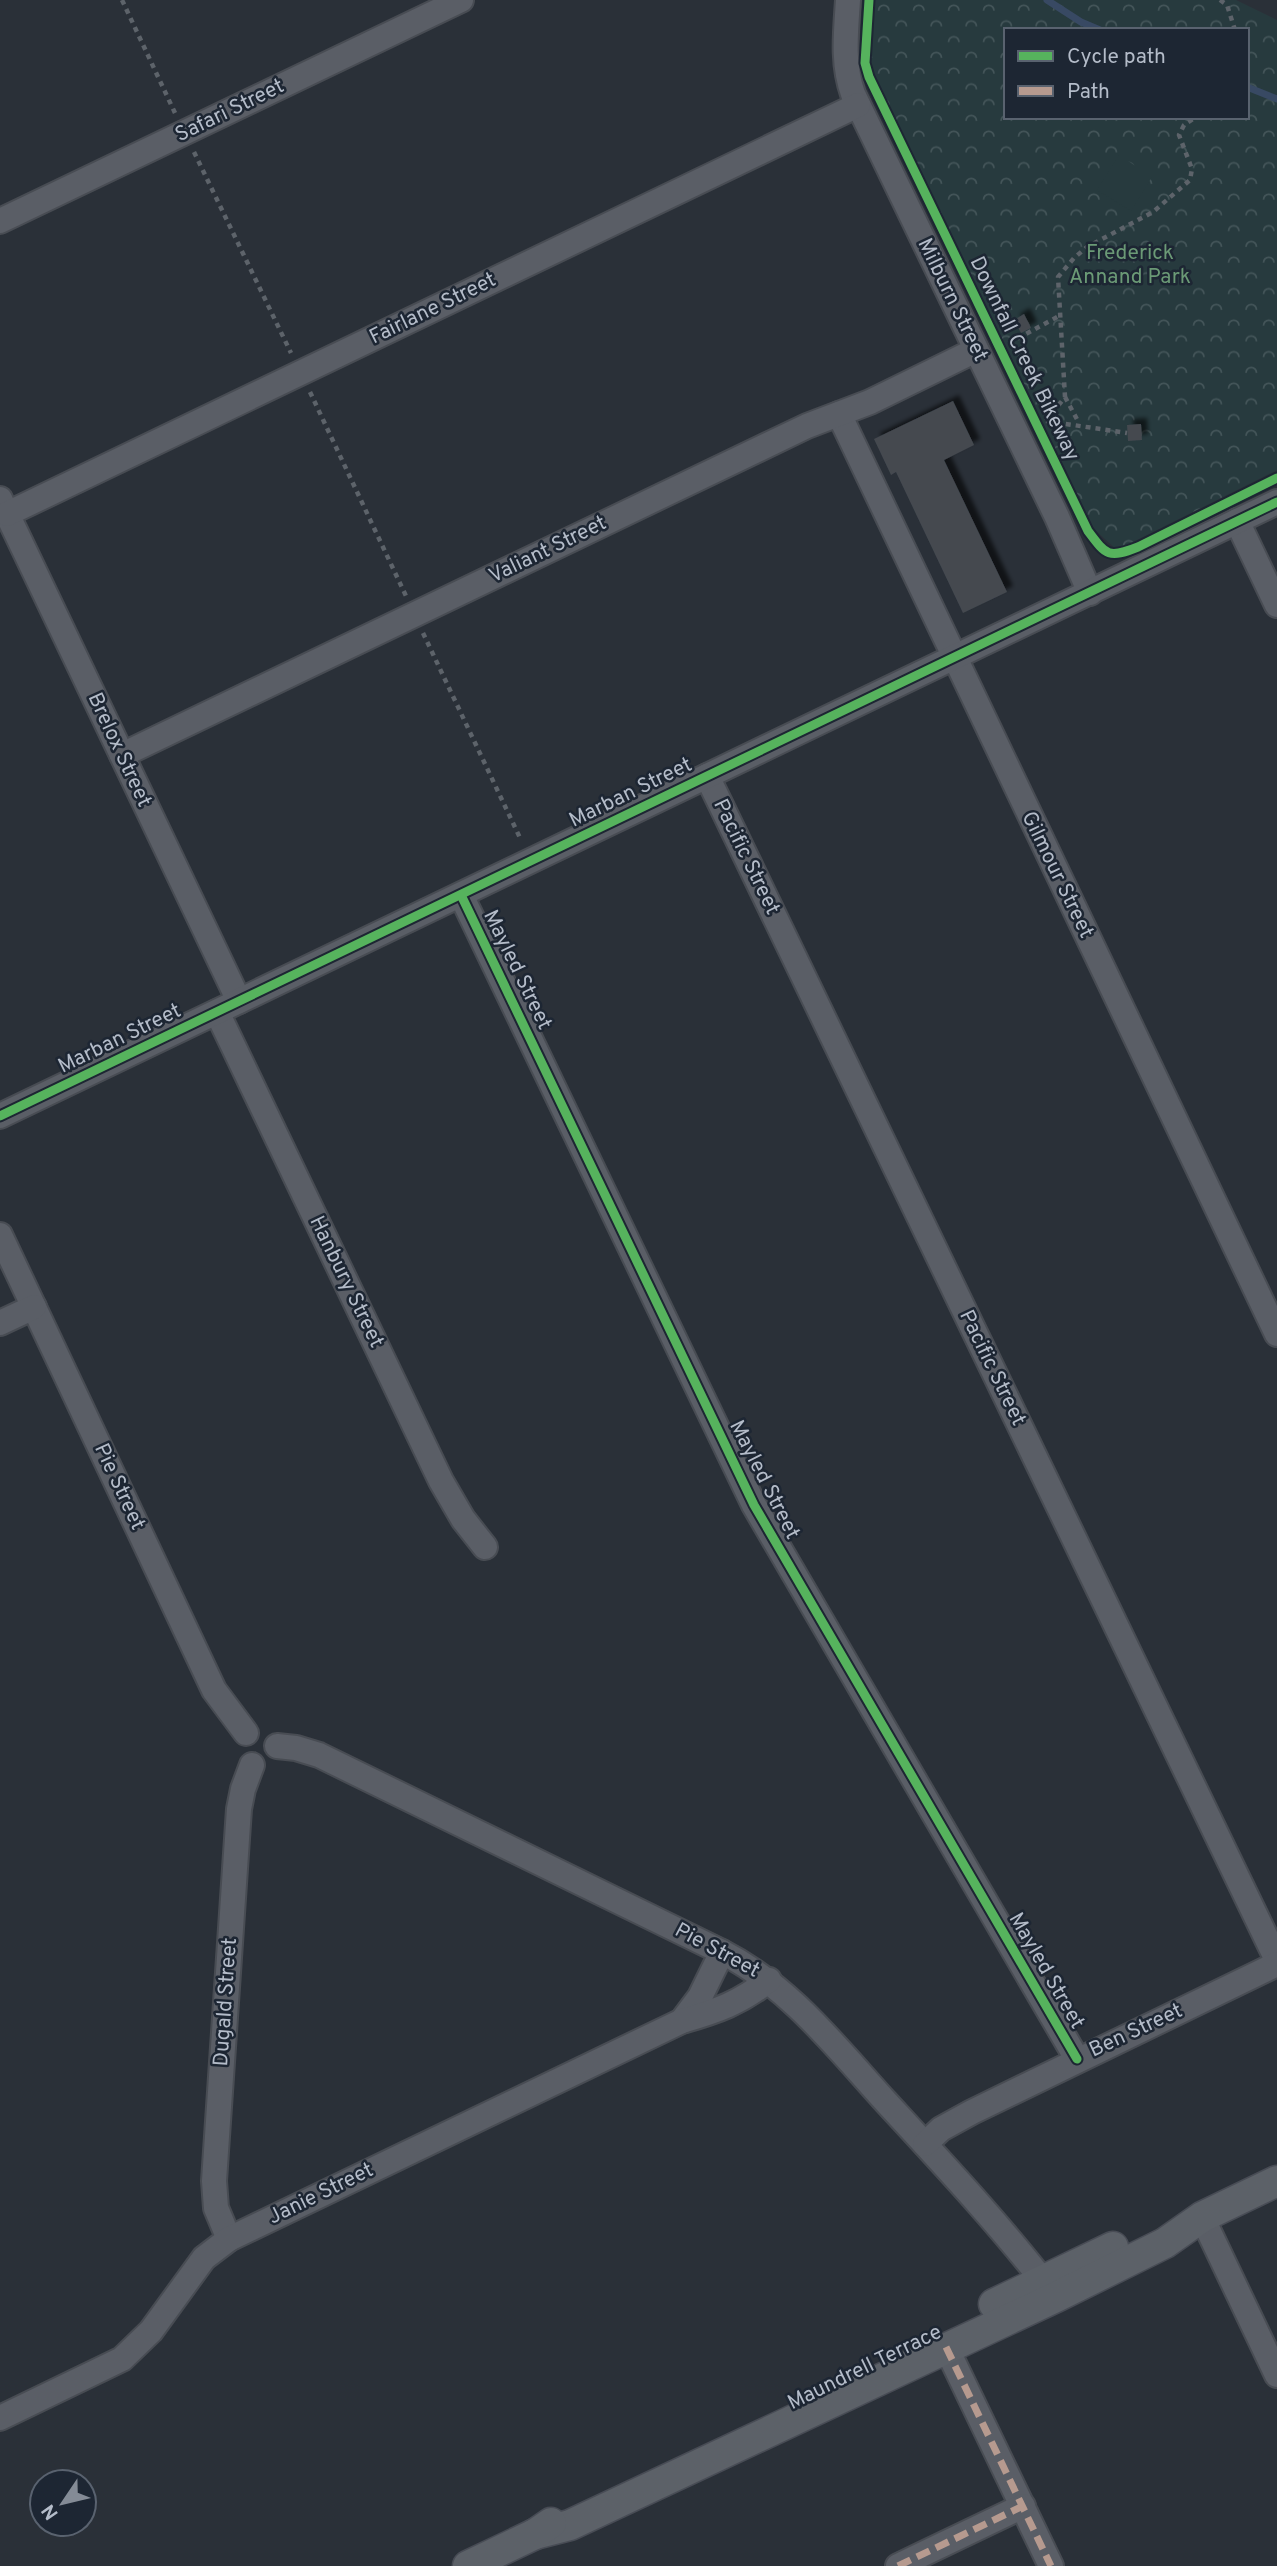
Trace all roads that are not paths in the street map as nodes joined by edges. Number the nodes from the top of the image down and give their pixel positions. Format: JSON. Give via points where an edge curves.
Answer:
{"nodes":[{"id":1,"x":461,"y":0,"type":"edge"},
{"id":2,"x":848,"y":0,"type":"edge"},
{"id":3,"x":858,"y":104,"type":"junction"},
{"id":4,"x":0,"y":221,"type":"edge"},
{"id":5,"x":990,"y":345,"type":"junction"},
{"id":6,"x":839,"y":414,"type":"junction"},
{"id":7,"x":1277,"y":502,"type":"edge"},
{"id":8,"x":3,"y":507,"type":"edge"},
{"id":9,"x":1237,"y":521,"type":"junction"},
{"id":10,"x":1090,"y":593,"type":"junction"},
{"id":11,"x":1277,"y":605,"type":"edge"},
{"id":12,"x":954,"y":657,"type":"junction"},
{"id":13,"x":122,"y":755,"type":"junction"},
{"id":14,"x":707,"y":776,"type":"junction"},
{"id":15,"x":461,"y":895,"type":"junction"},
{"id":16,"x":239,"y":1001,"type":"junction"},
{"id":17,"x":217,"y":1012,"type":"junction"},
{"id":18,"x":0,"y":1116,"type":"edge"},
{"id":19,"x":0,"y":1235,"type":"edge"},
{"id":20,"x":34,"y":1307,"type":"junction"},
{"id":21,"x":0,"y":1323,"type":"edge"},
{"id":22,"x":1277,"y":1334,"type":"edge"},
{"id":23,"x":485,"y":1547,"type":"dead end"},
{"id":24,"x":246,"y":1733,"type":"junction"},
{"id":25,"x":277,"y":1746,"type":"junction"},
{"id":26,"x":252,"y":1765,"type":"junction"},
{"id":27,"x":722,"y":1951,"type":"junction"},
{"id":28,"x":1277,"y":1962,"type":"edge"},
{"id":29,"x":769,"y":1980,"type":"junction"},
{"id":30,"x":682,"y":2021,"type":"junction"},
{"id":31,"x":1077,"y":2059,"type":"junction"},
{"id":32,"x":925,"y":2144,"type":"junction"},
{"id":33,"x":1277,"y":2181,"type":"edge"},
{"id":34,"x":1202,"y":2217,"type":"junction"},
{"id":35,"x":229,"y":2239,"type":"junction"},
{"id":36,"x":1049,"y":2288,"type":"junction"},
{"id":37,"x":946,"y":2347,"type":"junction"},
{"id":38,"x":1277,"y":2375,"type":"edge"},
{"id":39,"x":0,"y":2418,"type":"edge"},
{"id":40,"x":1023,"y":2506,"type":"junction"},
{"id":41,"x":535,"y":2534,"type":"junction"},
{"id":42,"x":468,"y":2566,"type":"edge"},
{"id":43,"x":898,"y":2566,"type":"edge"},
{"id":44,"x":1051,"y":2566,"type":"edge"}],
"edges":[{"from":1,"to":4,"type":"street","name":"Safari Street"},
{"from":2,"to":3,"type":"street","name":"Milburn Street","via":[[845,57]]},
{"from":3,"to":5,"type":"street","name":"Milburn Street"},
{"from":3,"to":8,"type":"street","name":"Fairlane Street"},
{"from":5,"to":6,"type":"street","name":"Valiant Street"},
{"from":5,"to":10,"type":"street","name":"Milburn Street"},
{"from":6,"to":12,"type":"street","name":"Gilmour Street"},
{"from":6,"to":13,"type":"street","name":"Valiant Street"},
{"from":7,"to":9,"type":"street","name":"Marban Street"},
{"from":8,"to":13,"type":"street","name":"Brelox Street"},
{"from":9,"to":10,"type":"street","name":"Marban Street"},
{"from":9,"to":11,"type":"street"},
{"from":10,"to":12,"type":"street","name":"Marban Street"},
{"from":12,"to":14,"type":"street","name":"Marban Street"},
{"from":12,"to":22,"type":"street","name":"Gilmour Street"},
{"from":13,"to":16,"type":"street","name":"Brelox Street"},
{"from":14,"to":15,"type":"street","name":"Marban Street"},
{"from":14,"to":28,"type":"street","name":"Pacific Street"},
{"from":15,"to":16,"type":"street","name":"Marban Street"},
{"from":15,"to":31,"type":"street","name":"Mayled Street","via":[[754,1505]]},
{"from":16,"to":17,"type":"street","name":"Marban Street"},
{"from":17,"to":18,"type":"street","name":"Marban Street"},
{"from":17,"to":23,"type":"street","name":"Hanbury Street","via":[[441,1481]]},
{"from":19,"to":20,"type":"street","name":"Pie Street"},
{"from":20,"to":21,"type":"street"},
{"from":20,"to":24,"type":"street","name":"Pie Street","via":[[214,1690]]},
{"from":24,"to":25,"type":"street","via":[[262,1729],[272,1735]]},
{"from":24,"to":26,"type":"street","via":[[240,1751]]},
{"from":25,"to":26,"type":"street","via":[[269,1762]]},
{"from":25,"to":27,"type":"street","name":"Pie Street","via":[[319,1755]]},
{"from":26,"to":35,"type":"street","name":"Dugald Street","via":[[239,1809],[214,2181],[216,2208]]},
{"from":27,"to":29,"type":"street","name":"Pie Street"},
{"from":27,"to":30,"type":"street","name":"Janie Street","via":[[700,1997]]},
{"from":28,"to":31,"type":"street","name":"Ben Street"},
{"from":29,"to":30,"type":"street","name":"Janie Street","via":[[740,2001]]},
{"from":29,"to":32,"type":"street","name":"Pie Street","via":[[815,2023]]},
{"from":30,"to":35,"type":"street","name":"Janie Street"},
{"from":31,"to":32,"type":"street","name":"Ben Street","via":[[951,2123]]},
{"from":32,"to":36,"type":"street","name":"Pie Street"},
{"from":33,"to":34,"type":"main road","name":"Maundrell Terrace"},
{"from":34,"to":36,"type":"main road","name":"Maundrell Terrace","via":[[1165,2243]]},
{"from":34,"to":38,"type":"street"},
{"from":35,"to":39,"type":"street","name":"Janie Street","via":[[204,2258],[151,2331],[122,2359]]},
{"from":36,"to":37,"type":"main road","name":"Maundrell Terrace"},
{"from":36,"to":41,"type":"main road","name":"Maundrell Terrace","via":[[917,2344],[564,2513]]},
{"from":37,"to":40,"type":"street"},
{"from":37,"to":41,"type":"main road","name":"Maundrell Terrace","via":[[570,2525]]},
{"from":40,"to":43,"type":"street"},
{"from":40,"to":44,"type":"street"},
{"from":41,"to":42,"type":"main road","name":"Maundrell Terrace"}]}
